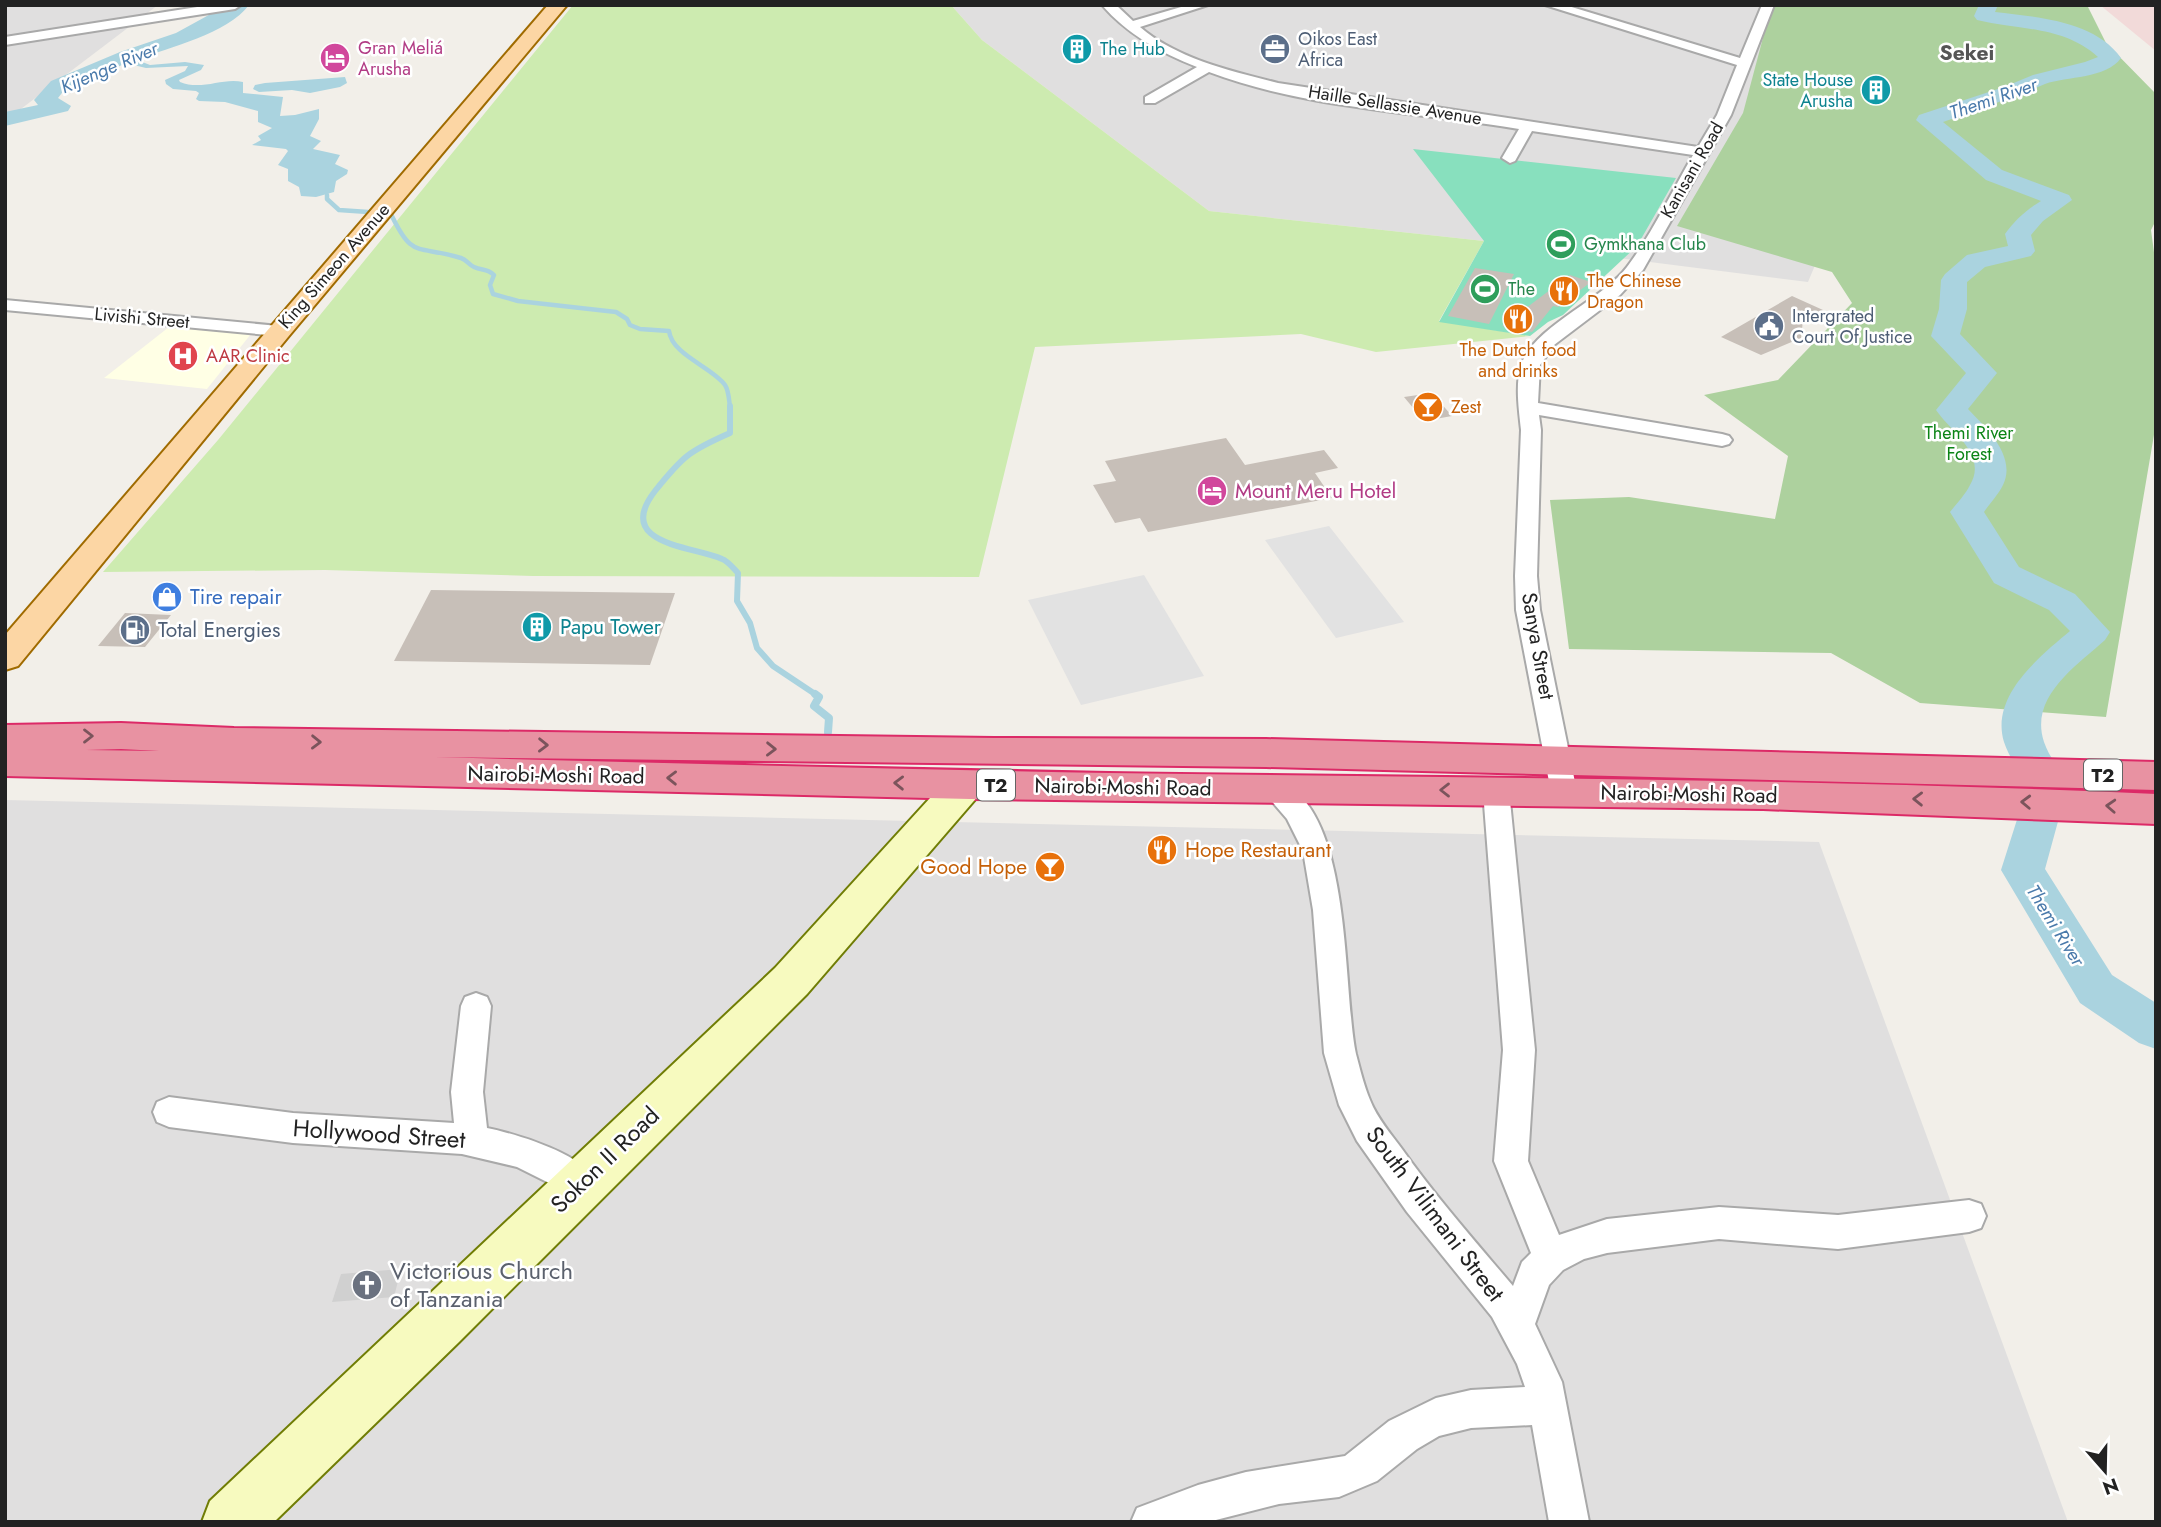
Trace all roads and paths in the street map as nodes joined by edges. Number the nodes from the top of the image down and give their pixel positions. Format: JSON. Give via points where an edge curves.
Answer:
{"nodes":[{"id":1,"x":558,"y":5,"type":"edge"},
{"id":2,"x":1108,"y":5,"type":"edge"},
{"id":3,"x":1202,"y":5,"type":"edge"},
{"id":4,"x":1551,"y":5,"type":"edge"},
{"id":5,"x":1768,"y":5,"type":"edge"},
{"id":6,"x":231,"y":6,"type":"edge"},
{"id":7,"x":1129,"y":26,"type":"junction"},
{"id":8,"x":5,"y":41,"type":"edge"},
{"id":9,"x":1745,"y":63,"type":"junction"},
{"id":10,"x":1205,"y":68,"type":"junction"},
{"id":11,"x":1150,"y":100,"type":"dead end"},
{"id":12,"x":1527,"y":128,"type":"junction"},
{"id":13,"x":1701,"y":152,"type":"junction"},
{"id":14,"x":1510,"y":158,"type":"dead end"},
{"id":15,"x":5,"y":305,"type":"edge"},
{"id":16,"x":279,"y":331,"type":"junction"},
{"id":17,"x":1528,"y":407,"type":"junction"},
{"id":18,"x":1722,"y":440,"type":"dead end"},
{"id":19,"x":1531,"y":457,"type":"joint"},
{"id":20,"x":5,"y":658,"type":"edge"},
{"id":21,"x":9,"y":740,"type":"edge"},
{"id":22,"x":1562,"y":776,"type":"junction"},
{"id":23,"x":2156,"y":776,"type":"edge"},
{"id":24,"x":965,"y":785,"type":"junction"},
{"id":25,"x":2058,"y":789,"type":"junction"},
{"id":26,"x":1275,"y":790,"type":"junction"},
{"id":27,"x":1496,"y":791,"type":"junction"},
{"id":28,"x":2156,"y":808,"type":"edge"},
{"id":29,"x":476,"y":1006,"type":"dead end"},
{"id":30,"x":169,"y":1112,"type":"dead end"},
{"id":31,"x":472,"y":1140,"type":"junction"},
{"id":32,"x":581,"y":1182,"type":"junction"},
{"id":33,"x":1969,"y":1216,"type":"dead end"},
{"id":34,"x":1551,"y":1258,"type":"junction"},
{"id":35,"x":1516,"y":1327,"type":"junction"},
{"id":36,"x":1546,"y":1407,"type":"junction"},
{"id":37,"x":231,"y":1522,"type":"edge"},
{"id":38,"x":1151,"y":1522,"type":"edge"},
{"id":39,"x":1569,"y":1522,"type":"edge"}],
"edges":[{"from":1,"to":16,"type":"main road","name":"King Simeon Avenue"},
{"from":2,"to":7,"type":"street","name":"Haille Sellassie Avenue"},
{"from":3,"to":7,"type":"street"},
{"from":4,"to":9,"type":"street"},
{"from":5,"to":9,"type":"street","name":"Kanisani Road"},
{"from":6,"to":8,"type":"street"},
{"from":7,"to":10,"type":"street","name":"Haille Sellassie Avenue"},
{"from":9,"to":13,"type":"street","name":"Kanisani Road","via":[[1724,115]]},
{"from":10,"to":11,"type":"street"},
{"from":10,"to":12,"type":"street","name":"Haille Sellassie Avenue","via":[[1277,86]]},
{"from":12,"to":13,"type":"street","name":"Haille Sellassie Avenue"},
{"from":12,"to":14,"type":"street"},
{"from":13,"to":17,"type":"street","name":"Kanisani Road","via":[[1634,270],[1614,291],[1547,341],[1531,365]]},
{"from":15,"to":16,"type":"street","name":"Livishi Street"},
{"from":16,"to":20,"type":"main road","name":"King Simeon Avenue"},
{"from":17,"to":18,"type":"street"},
{"from":17,"to":19,"type":"street","name":"Kanisani Road"},
{"from":19,"to":22,"type":"street","name":"Sanya Street","via":[[1528,610]]},
{"from":21,"to":22,"type":"highway","name":"Nairobi-Moshi Road","number":"T2","one_way":true,"via":[[121,736],[1266,753]]},
{"from":24,"to":21,"type":"highway","name":"Nairobi-Moshi Road","number":"T2","one_way":true},
{"from":22,"to":25,"type":"highway","name":"Nairobi-Moshi Road","number":"T2"},
{"from":22,"to":27,"type":"highway","name":"Nairobi-Moshi Road","number":"T2"},
{"from":23,"to":25,"type":"highway","name":"Nairobi-Moshi Road","number":"T2"},
{"from":24,"to":26,"type":"highway","name":"Nairobi-Moshi Road","number":"T2"},
{"from":24,"to":32,"type":"street","name":"Sokon II Road","via":[[791,981]]},
{"from":28,"to":25,"type":"highway","name":"Nairobi-Moshi Road","number":"T2","one_way":true},
{"from":27,"to":26,"type":"highway","name":"Nairobi-Moshi Road","number":"T2","one_way":true},
{"from":26,"to":35,"type":"street","name":"South Vilimani Street","via":[[1298,813],[1317,851],[1340,1053],[1355,1105],[1390,1162],[1505,1304]]},
{"from":27,"to":34,"type":"street","via":[[1519,1050],[1511,1161]]},
{"from":29,"to":31,"type":"street","via":[[467,1092]]},
{"from":30,"to":31,"type":"street","name":"Hollywood Street","via":[[267,1126],[410,1132]]},
{"from":31,"to":32,"type":"street","name":"Hollywood Street","via":[[509,1147]]},
{"from":32,"to":37,"type":"street","name":"Sokon II Road"},
{"from":33,"to":34,"type":"street","via":[[1838,1232],[1719,1223],[1664,1228],[1607,1236],[1577,1244]]},
{"from":34,"to":35,"type":"street","via":[[1535,1274]]},
{"from":35,"to":36,"type":"street","name":"South Vilimani Street","via":[[1543,1382]]},
{"from":36,"to":38,"type":"street","via":[[1490,1406],[1447,1412],[1420,1424],[1348,1475],[1229,1495]]},
{"from":36,"to":39,"type":"street","name":"South Vilimani Street"}]}
